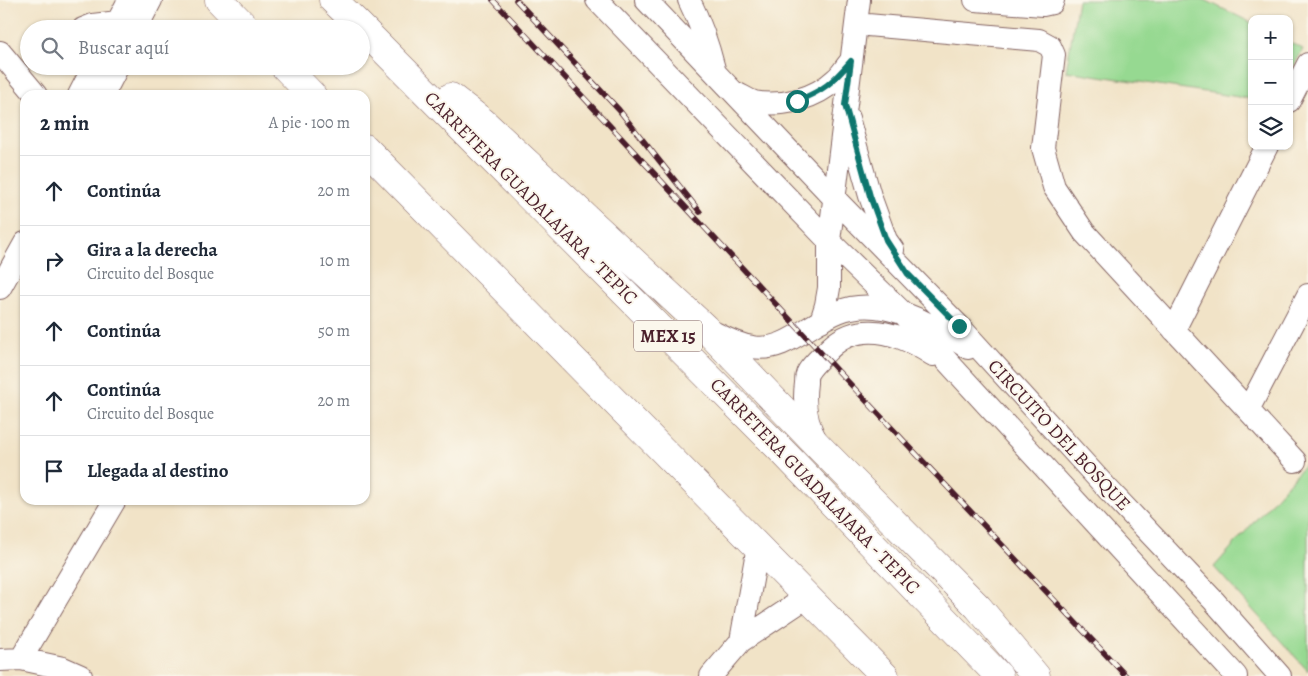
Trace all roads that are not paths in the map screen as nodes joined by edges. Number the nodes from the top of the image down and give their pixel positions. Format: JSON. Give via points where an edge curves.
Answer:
{"nodes":[{"id":1,"x":129,"y":0,"type":"edge"},
{"id":2,"x":151,"y":0,"type":"edge"},
{"id":3,"x":219,"y":0,"type":"edge"},
{"id":4,"x":333,"y":0,"type":"edge"},
{"id":5,"x":597,"y":0,"type":"edge"},
{"id":6,"x":646,"y":0,"type":"edge"},
{"id":7,"x":689,"y":0,"type":"edge"},
{"id":8,"x":859,"y":0,"type":"edge"},
{"id":9,"x":975,"y":0,"type":"edge"},
{"id":10,"x":1054,"y":0,"type":"edge"},
{"id":11,"x":124,"y":20,"type":"edge"},
{"id":12,"x":129,"y":20,"type":"edge"},
{"id":13,"x":238,"y":20,"type":"edge"},
{"id":14,"x":354,"y":20,"type":"edge"},
{"id":15,"x":856,"y":24,"type":"junction"},
{"id":16,"x":370,"y":33,"type":"edge"},
{"id":17,"x":370,"y":36,"type":"edge"},
{"id":18,"x":0,"y":52,"type":"edge"},
{"id":19,"x":851,"y":61,"type":"junction"},
{"id":20,"x":1308,"y":64,"type":"edge"},
{"id":21,"x":20,"y":65,"type":"edge"},
{"id":22,"x":714,"y":73,"type":"junction"},
{"id":23,"x":27,"y":75,"type":"edge"},
{"id":24,"x":89,"y":75,"type":"edge"},
{"id":25,"x":113,"y":75,"type":"edge"},
{"id":26,"x":293,"y":75,"type":"edge"},
{"id":27,"x":34,"y":90,"type":"edge"},
{"id":28,"x":82,"y":90,"type":"edge"},
{"id":29,"x":106,"y":90,"type":"edge"},
{"id":30,"x":307,"y":90,"type":"edge"},
{"id":31,"x":732,"y":91,"type":"junction"},
{"id":32,"x":1293,"y":94,"type":"edge"},
{"id":33,"x":845,"y":105,"type":"junction"},
{"id":34,"x":1265,"y":150,"type":"edge"},
{"id":35,"x":370,"y":153,"type":"edge"},
{"id":36,"x":834,"y":198,"type":"junction"},
{"id":37,"x":829,"y":241,"type":"junction"},
{"id":38,"x":20,"y":252,"type":"edge"},
{"id":39,"x":908,"y":274,"type":"junction"},
{"id":40,"x":0,"y":288,"type":"edge"},
{"id":41,"x":1308,"y":296,"type":"edge"},
{"id":42,"x":903,"y":314,"type":"junction"},
{"id":43,"x":821,"y":321,"type":"junction"},
{"id":44,"x":705,"y":328,"type":"junction"},
{"id":45,"x":1174,"y":330,"type":"junction"},
{"id":46,"x":955,"y":369,"type":"junction"},
{"id":47,"x":999,"y":369,"type":"junction"},
{"id":48,"x":1248,"y":410,"type":"junction"},
{"id":49,"x":823,"y":451,"type":"junction"},
{"id":50,"x":1295,"y":461,"type":"dead end"},
{"id":51,"x":112,"y":505,"type":"edge"},
{"id":52,"x":758,"y":546,"type":"junction"},
{"id":53,"x":807,"y":597,"type":"junction"},
{"id":54,"x":741,"y":641,"type":"junction"},
{"id":55,"x":11,"y":659,"type":"edge"},
{"id":56,"x":81,"y":676,"type":"edge"},
{"id":57,"x":711,"y":676,"type":"edge"},
{"id":58,"x":885,"y":676,"type":"edge"},
{"id":59,"x":999,"y":676,"type":"edge"},
{"id":60,"x":1036,"y":676,"type":"edge"},
{"id":61,"x":1236,"y":676,"type":"edge"},
{"id":62,"x":1280,"y":676,"type":"edge"}],
"edges":[{"from":1,"to":11,"type":"street"},
{"from":2,"to":12,"type":"street"},
{"from":3,"to":13,"type":"highway"},
{"from":4,"to":14,"type":"highway","name":"CARRETERA GUADALAJARA - TEPIC","number":"MEX 15"},
{"from":5,"to":37,"type":"street","name":"CIRCUITO DEL BOSQUE"},
{"from":6,"to":22,"type":"street","name":"CIRCUITO DEL BOSQUE"},
{"from":7,"to":22,"type":"street","via":[[707,43]]},
{"from":8,"to":15,"type":"street"},
{"from":9,"to":10,"type":"street","via":[[1043,5]]},
{"from":15,"to":19,"type":"street"},
{"from":15,"to":45,"type":"street","via":[[1039,40],[1050,46],[1054,55],[1043,148],[1054,188],[1084,232]]},
{"from":16,"to":44,"type":"highway","via":[[482,122]]},
{"from":17,"to":59,"type":"highway","name":"CARRETERA GUADALAJARA - TEPIC","number":"MEX 15","via":[[770,438]]},
{"from":18,"to":21,"type":"street"},
{"from":19,"to":31,"type":"street","via":[[824,88],[797,101],[774,104],[752,101]]},
{"from":19,"to":33,"type":"street"},
{"from":20,"to":32,"type":"street"},
{"from":22,"to":31,"type":"street","name":"CIRCUITO DEL BOSQUE"},
{"from":23,"to":27,"type":"street"},
{"from":24,"to":28,"type":"street"},
{"from":25,"to":29,"type":"street"},
{"from":26,"to":30,"type":"highway"},
{"from":31,"to":36,"type":"street","name":"CIRCUITO DEL BOSQUE"},
{"from":33,"to":36,"type":"street"},
{"from":33,"to":39,"type":"street","via":[[870,196],[886,240]]},
{"from":34,"to":45,"type":"street"},
{"from":35,"to":52,"type":"highway"},
{"from":36,"to":37,"type":"street"},
{"from":36,"to":39,"type":"street","name":"CIRCUITO DEL BOSQUE"},
{"from":37,"to":42,"type":"street","name":"CIRCUITO DEL BOSQUE"},
{"from":37,"to":43,"type":"street","via":[[829,288]]},
{"from":38,"to":40,"type":"street"},
{"from":39,"to":47,"type":"street","name":"CIRCUITO DEL BOSQUE"},
{"from":41,"to":48,"type":"street"},
{"from":42,"to":43,"type":"street","via":[[862,306],[838,312]]},
{"from":42,"to":46,"type":"street","name":"CIRCUITO DEL BOSQUE"},
{"from":42,"to":47,"type":"street","via":[[952,336]]},
{"from":43,"to":44,"type":"street","via":[[785,343],[772,347],[753,348],[738,344]]},
{"from":44,"to":49,"type":"highway"},
{"from":45,"to":48,"type":"street"},
{"from":46,"to":49,"type":"street","via":[[914,343],[887,333],[849,335],[832,345],[807,373],[804,398],[813,435]]},
{"from":46,"to":61,"type":"street","name":"CIRCUITO DEL BOSQUE"},
{"from":47,"to":62,"type":"street","name":"CIRCUITO DEL BOSQUE"},
{"from":48,"to":50,"type":"street"},
{"from":49,"to":60,"type":"highway","via":[[978,608]]},
{"from":51,"to":55,"type":"street"},
{"from":52,"to":53,"type":"highway"},
{"from":52,"to":54,"type":"street"},
{"from":53,"to":54,"type":"street"},
{"from":53,"to":58,"type":"highway"},
{"from":54,"to":57,"type":"street"},
{"from":55,"to":56,"type":"street","via":[[63,668]]}]}
